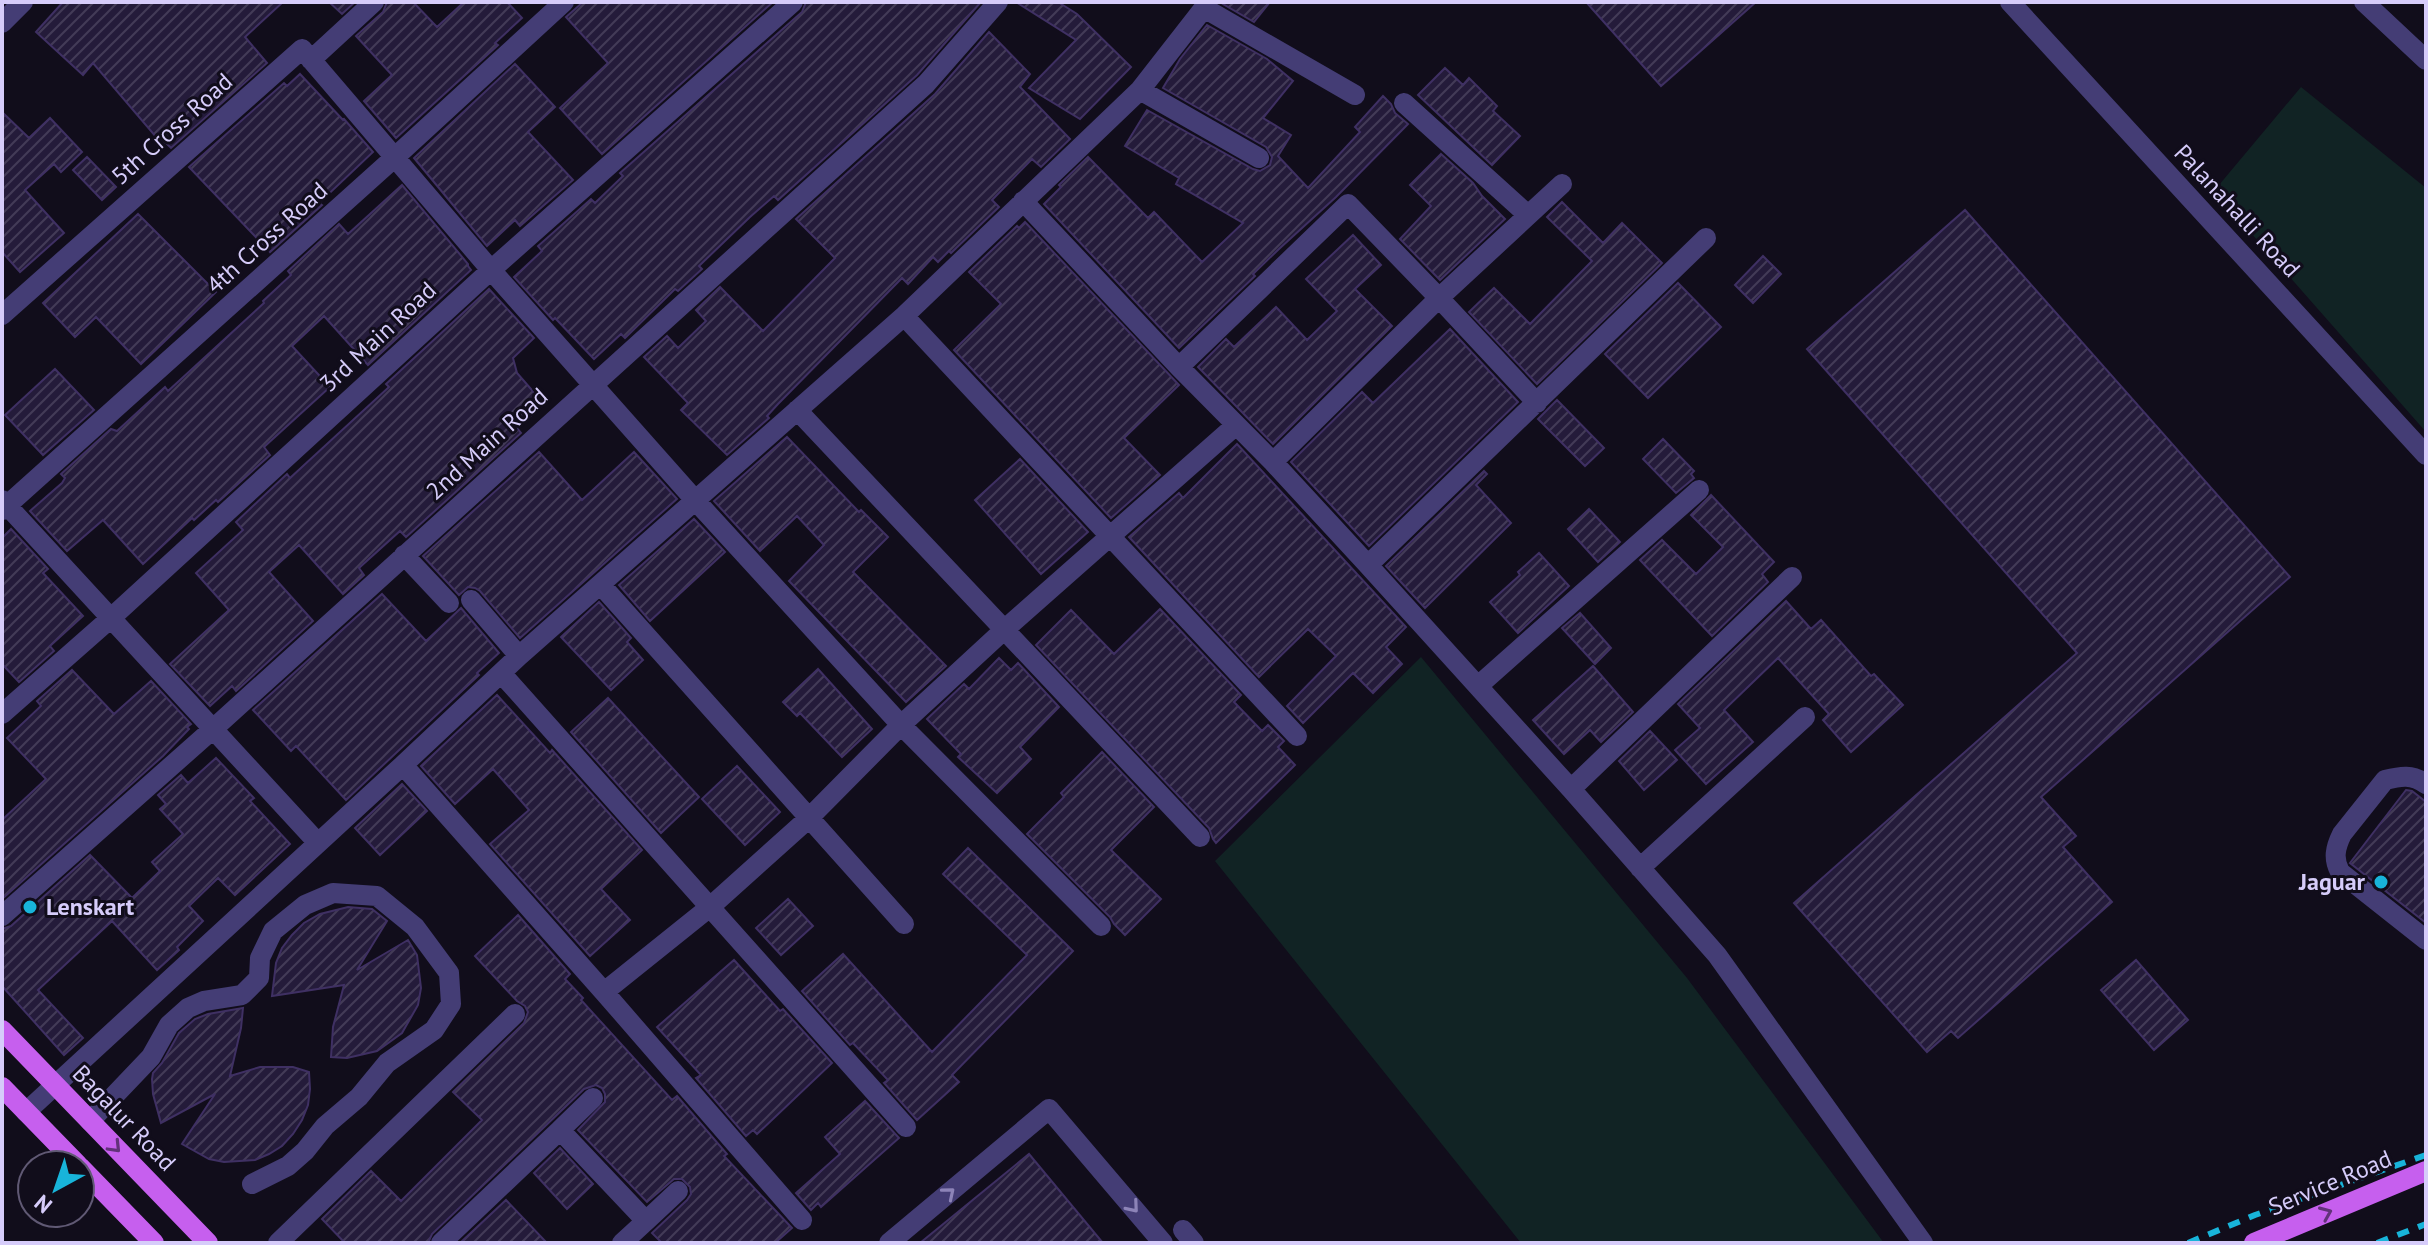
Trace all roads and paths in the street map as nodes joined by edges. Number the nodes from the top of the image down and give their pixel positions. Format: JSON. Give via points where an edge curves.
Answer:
{"nodes":[{"id":1,"x":23,"y":2,"type":"edge"},
{"id":2,"x":374,"y":2,"type":"edge"},
{"id":3,"x":564,"y":2,"type":"edge"},
{"id":4,"x":793,"y":2,"type":"edge"},
{"id":5,"x":998,"y":2,"type":"edge"},
{"id":6,"x":2010,"y":2,"type":"edge"},
{"id":7,"x":2364,"y":2,"type":"edge"},
{"id":8,"x":2,"y":23,"type":"edge"},
{"id":9,"x":311,"y":60,"type":"junction"},
{"id":10,"x":2426,"y":60,"type":"edge"},
{"id":11,"x":1140,"y":90,"type":"junction"},
{"id":12,"x":1355,"y":95,"type":"dead end"},
{"id":13,"x":1404,"y":103,"type":"dead end"},
{"id":14,"x":394,"y":158,"type":"junction"},
{"id":15,"x":1259,"y":158,"type":"dead end"},
{"id":16,"x":1562,"y":184,"type":"dead end"},
{"id":17,"x":1023,"y":201,"type":"junction"},
{"id":18,"x":1528,"y":215,"type":"junction"},
{"id":19,"x":1706,"y":238,"type":"dead end"},
{"id":20,"x":491,"y":270,"type":"junction"},
{"id":21,"x":1439,"y":298,"type":"junction"},
{"id":22,"x":2,"y":315,"type":"edge"},
{"id":23,"x":904,"y":316,"type":"junction"},
{"id":24,"x":1179,"y":367,"type":"junction"},
{"id":25,"x":593,"y":384,"type":"junction"},
{"id":26,"x":1537,"y":403,"type":"junction"},
{"id":27,"x":797,"y":410,"type":"junction"},
{"id":28,"x":1235,"y":426,"type":"junction"},
{"id":29,"x":2426,"y":455,"type":"edge"},
{"id":30,"x":1273,"y":462,"type":"junction"},
{"id":31,"x":1699,"y":490,"type":"dead end"},
{"id":32,"x":695,"y":500,"type":"junction"},
{"id":33,"x":4,"y":505,"type":"edge"},
{"id":34,"x":1110,"y":537,"type":"junction"},
{"id":35,"x":404,"y":555,"type":"junction"},
{"id":36,"x":1368,"y":565,"type":"junction"},
{"id":37,"x":1792,"y":577,"type":"dead end"},
{"id":38,"x":601,"y":585,"type":"junction"},
{"id":39,"x":471,"y":600,"type":"dead end"},
{"id":40,"x":449,"y":603,"type":"dead end"},
{"id":41,"x":111,"y":618,"type":"junction"},
{"id":42,"x":1005,"y":629,"type":"junction"},
{"id":43,"x":519,"y":656,"type":"junction"},
{"id":44,"x":501,"y":673,"type":"junction"},
{"id":45,"x":1478,"y":686,"type":"junction"},
{"id":46,"x":2,"y":714,"type":"edge"},
{"id":47,"x":1805,"y":717,"type":"dead end"},
{"id":48,"x":901,"y":725,"type":"junction"},
{"id":49,"x":213,"y":729,"type":"junction"},
{"id":50,"x":1297,"y":736,"type":"dead end"},
{"id":51,"x":403,"y":765,"type":"junction"},
{"id":52,"x":2426,"y":784,"type":"edge"},
{"id":53,"x":1571,"y":789,"type":"junction"},
{"id":54,"x":808,"y":819,"type":"junction"},
{"id":55,"x":1200,"y":837,"type":"dead end"},
{"id":56,"x":318,"y":843,"type":"junction"},
{"id":57,"x":1640,"y":868,"type":"junction"},
{"id":58,"x":710,"y":907,"type":"junction"},
{"id":59,"x":2,"y":916,"type":"edge"},
{"id":60,"x":904,"y":924,"type":"dead end"},
{"id":61,"x":1101,"y":926,"type":"dead end"},
{"id":62,"x":2426,"y":940,"type":"edge"},
{"id":63,"x":604,"y":992,"type":"junction"},
{"id":64,"x":515,"y":1014,"type":"dead end"},
{"id":65,"x":2,"y":1030,"type":"edge"},
{"id":66,"x":55,"y":1085,"type":"junction"},
{"id":67,"x":2,"y":1087,"type":"edge"},
{"id":68,"x":593,"y":1098,"type":"dead end"},
{"id":69,"x":26,"y":1112,"type":"junction"},
{"id":70,"x":90,"y":1121,"type":"junction"},
{"id":71,"x":906,"y":1127,"type":"dead end"},
{"id":72,"x":560,"y":1130,"type":"junction"},
{"id":73,"x":62,"y":1149,"type":"edge"},
{"id":74,"x":2426,"y":1171,"type":"edge"},
{"id":75,"x":96,"y":1183,"type":"edge"},
{"id":76,"x":252,"y":1184,"type":"dead end"},
{"id":77,"x":678,"y":1191,"type":"dead end"},
{"id":78,"x":802,"y":1220,"type":"dead end"},
{"id":79,"x":646,"y":1221,"type":"junction"},
{"id":80,"x":154,"y":1243,"type":"edge"},
{"id":81,"x":208,"y":1243,"type":"edge"},
{"id":82,"x":278,"y":1243,"type":"edge"},
{"id":83,"x":441,"y":1243,"type":"edge"},
{"id":84,"x":622,"y":1243,"type":"edge"},
{"id":85,"x":889,"y":1243,"type":"edge"},
{"id":86,"x":1163,"y":1243,"type":"edge"},
{"id":87,"x":1923,"y":1243,"type":"edge"},
{"id":88,"x":2254,"y":1243,"type":"edge"}],
"edges":[{"from":1,"to":8,"type":"street"},
{"from":2,"to":9,"type":"street"},
{"from":3,"to":14,"type":"street","name":"4th Cross Road"},
{"from":4,"to":20,"type":"street","name":"3rd Main Road"},
{"from":5,"to":25,"type":"street","name":"2nd Main Road","via":[[926,84]]},
{"from":6,"to":29,"type":"street","name":"Palanahalli Road"},
{"from":7,"to":10,"type":"street"},
{"from":9,"to":14,"type":"street"},
{"from":9,"to":22,"type":"street","name":"5th Cross Road","via":[[302,49]]},
{"from":11,"to":12,"type":"street","via":[[1204,8]]},
{"from":11,"to":15,"type":"street"},
{"from":11,"to":17,"type":"street"},
{"from":13,"to":18,"type":"street"},
{"from":14,"to":20,"type":"street"},
{"from":14,"to":33,"type":"street","name":"4th Cross Road"},
{"from":16,"to":18,"type":"street"},
{"from":17,"to":23,"type":"street"},
{"from":17,"to":24,"type":"street"},
{"from":18,"to":21,"type":"street"},
{"from":19,"to":26,"type":"street"},
{"from":20,"to":25,"type":"street"},
{"from":20,"to":41,"type":"street","name":"3rd Main Road"},
{"from":21,"to":24,"type":"street","via":[[1348,204]]},
{"from":21,"to":26,"type":"street"},
{"from":21,"to":30,"type":"street"},
{"from":23,"to":27,"type":"street"},
{"from":23,"to":34,"type":"street"},
{"from":24,"to":28,"type":"street"},
{"from":25,"to":32,"type":"street"},
{"from":25,"to":35,"type":"street","name":"2nd Main Road"},
{"from":26,"to":36,"type":"street"},
{"from":27,"to":32,"type":"street"},
{"from":27,"to":42,"type":"street"},
{"from":28,"to":30,"type":"street"},
{"from":28,"to":34,"type":"street"},
{"from":30,"to":36,"type":"street"},
{"from":31,"to":45,"type":"street"},
{"from":32,"to":38,"type":"street"},
{"from":32,"to":48,"type":"street"},
{"from":33,"to":41,"type":"street"},
{"from":34,"to":42,"type":"street"},
{"from":34,"to":50,"type":"street"},
{"from":35,"to":40,"type":"street"},
{"from":35,"to":49,"type":"street","name":"2nd Main Road"},
{"from":36,"to":45,"type":"street"},
{"from":37,"to":53,"type":"street"},
{"from":38,"to":43,"type":"street"},
{"from":38,"to":54,"type":"street"},
{"from":39,"to":43,"type":"street"},
{"from":41,"to":46,"type":"street","name":"3rd Main Road"},
{"from":41,"to":49,"type":"street"},
{"from":42,"to":48,"type":"street"},
{"from":42,"to":55,"type":"street"},
{"from":43,"to":44,"type":"street"},
{"from":44,"to":51,"type":"street"},
{"from":44,"to":58,"type":"street"},
{"from":45,"to":53,"type":"street"},
{"from":47,"to":57,"type":"street"},
{"from":48,"to":54,"type":"street"},
{"from":48,"to":61,"type":"street"},
{"from":49,"to":56,"type":"street"},
{"from":49,"to":59,"type":"street","name":"2nd Main Road"},
{"from":51,"to":56,"type":"street"},
{"from":51,"to":63,"type":"street"},
{"from":52,"to":62,"type":"street","via":[[2407,776],[2385,780],[2342,834],[2335,855],[2340,872]]},
{"from":53,"to":57,"type":"street"},
{"from":54,"to":58,"type":"street"},
{"from":54,"to":60,"type":"street"},
{"from":56,"to":66,"type":"street"},
{"from":57,"to":87,"type":"street","via":[[1717,955]]},
{"from":58,"to":63,"type":"street"},
{"from":58,"to":71,"type":"street"},
{"from":63,"to":78,"type":"street"},
{"from":64,"to":82,"type":"street"},
{"from":65,"to":66,"type":"main road","name":"Bagalur Road"},
{"from":66,"to":69,"type":"street"},
{"from":66,"to":70,"type":"main road","name":"Bagalur Road"},
{"from":67,"to":69,"type":"main road"},
{"from":68,"to":72,"type":"street"},
{"from":69,"to":73,"type":"main road"},
{"from":70,"to":76,"type":"street","via":[[151,1057],[169,1025],[188,1008],[242,995],[259,978],[260,958],[273,931],[305,905],[333,893],[377,896],[415,927],[449,973],[451,1004],[434,1030],[387,1063],[305,1151]]},
{"from":70,"to":81,"type":"main road","name":"Bagalur Road","one_way":true},
{"from":72,"to":79,"type":"street"},
{"from":72,"to":83,"type":"street"},
{"from":88,"to":74,"type":"main road","name":"Service Road","one_way":true},
{"from":75,"to":80,"type":"main road"},
{"from":77,"to":79,"type":"street"},
{"from":79,"to":84,"type":"street"},
{"from":85,"to":86,"type":"street","one_way":true,"via":[[1049,1109]]}]}
